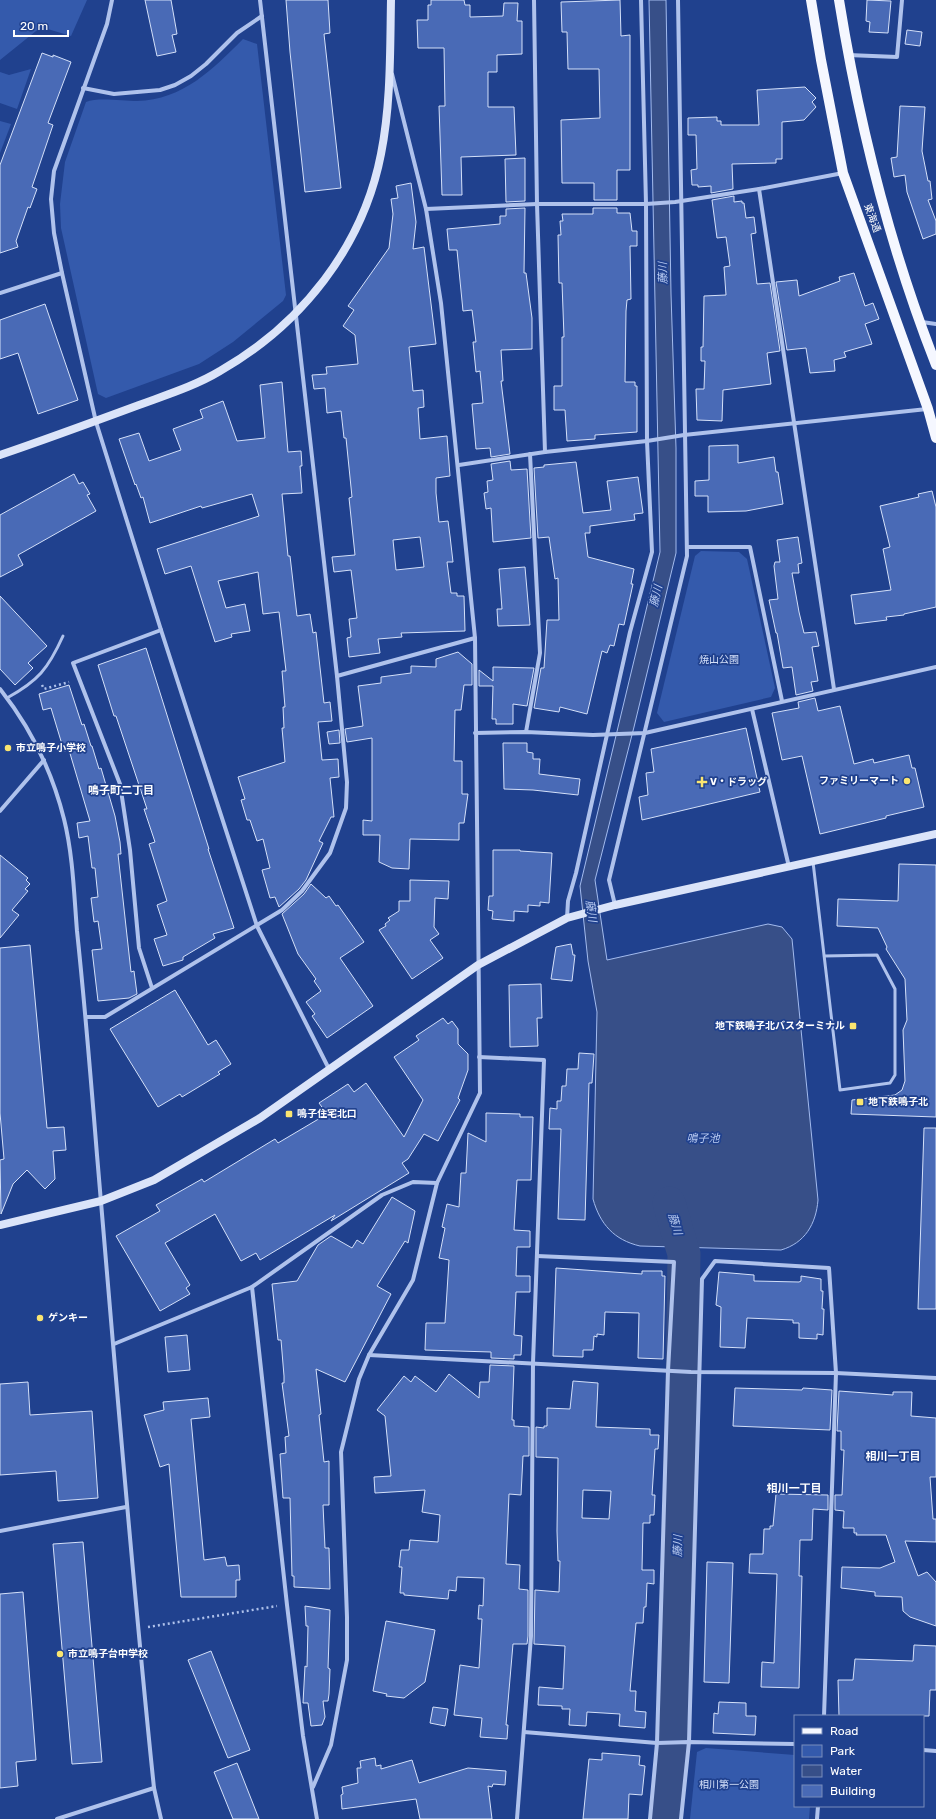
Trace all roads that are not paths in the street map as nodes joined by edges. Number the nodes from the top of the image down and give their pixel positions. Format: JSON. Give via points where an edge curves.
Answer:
{"nodes":[{"id":1,"x":112,"y":0,"type":"edge"},
{"id":2,"x":260,"y":0,"type":"edge"},
{"id":3,"x":391,"y":0,"type":"edge"},
{"id":4,"x":534,"y":0,"type":"edge"},
{"id":5,"x":641,"y":0,"type":"edge"},
{"id":6,"x":678,"y":0,"type":"edge"},
{"id":7,"x":811,"y":0,"type":"edge"},
{"id":8,"x":839,"y":0,"type":"edge"},
{"id":9,"x":902,"y":0,"type":"edge"},
{"id":10,"x":262,"y":16,"type":"junction"},
{"id":11,"x":848,"y":55,"type":"junction"},
{"id":12,"x":390,"y":64,"type":"junction"},
{"id":13,"x":83,"y":88,"type":"junction"},
{"id":14,"x":843,"y":173,"type":"junction"},
{"id":15,"x":759,"y":189,"type":"junction"},
{"id":16,"x":682,"y":201,"type":"junction"},
{"id":17,"x":537,"y":204,"type":"junction"},
{"id":18,"x":648,"y":204,"type":"junction"},
{"id":19,"x":426,"y":209,"type":"junction"},
{"id":20,"x":62,"y":273,"type":"junction"},
{"id":21,"x":0,"y":293,"type":"edge"},
{"id":22,"x":295,"y":315,"type":"junction"},
{"id":23,"x":919,"y":322,"type":"junction"},
{"id":24,"x":936,"y":324,"type":"edge"},
{"id":25,"x":936,"y":365,"type":"edge"},
{"id":26,"x":928,"y":409,"type":"junction"},
{"id":27,"x":96,"y":422,"type":"junction"},
{"id":28,"x":793,"y":424,"type":"junction"},
{"id":29,"x":684,"y":435,"type":"junction"},
{"id":30,"x":936,"y":438,"type":"edge"},
{"id":31,"x":647,"y":441,"type":"junction"},
{"id":32,"x":545,"y":452,"type":"junction"},
{"id":33,"x":530,"y":454,"type":"junction"},
{"id":34,"x":0,"y":455,"type":"edge"},
{"id":35,"x":459,"y":466,"type":"junction"},
{"id":36,"x":687,"y":547,"type":"junction"},
{"id":37,"x":160,"y":630,"type":"junction"},
{"id":38,"x":63,"y":636,"type":"dead end"},
{"id":39,"x":475,"y":638,"type":"junction"},
{"id":40,"x":936,"y":667,"type":"edge"},
{"id":41,"x":337,"y":676,"type":"junction"},
{"id":42,"x":0,"y":689,"type":"edge"},
{"id":43,"x":834,"y":689,"type":"junction"},
{"id":44,"x":7,"y":698,"type":"junction"},
{"id":45,"x":782,"y":701,"type":"junction"},
{"id":46,"x":752,"y":709,"type":"junction"},
{"id":47,"x":526,"y":732,"type":"junction"},
{"id":48,"x":475,"y":733,"type":"junction"},
{"id":49,"x":645,"y":733,"type":"junction"},
{"id":50,"x":606,"y":734,"type":"junction"},
{"id":51,"x":44,"y":760,"type":"junction"},
{"id":52,"x":0,"y":811,"type":"edge"},
{"id":53,"x":936,"y":834,"type":"edge"},
{"id":54,"x":813,"y":862,"type":"junction"},
{"id":55,"x":789,"y":867,"type":"junction"},
{"id":56,"x":615,"y":905,"type":"junction"},
{"id":57,"x":567,"y":918,"type":"junction"},
{"id":58,"x":257,"y":926,"type":"junction"},
{"id":59,"x":824,"y":956,"type":"junction"},
{"id":60,"x":478,"y":965,"type":"junction"},
{"id":61,"x":152,"y":988,"type":"junction"},
{"id":62,"x":86,"y":1017,"type":"junction"},
{"id":63,"x":479,"y":1057,"type":"junction"},
{"id":64,"x":329,"y":1069,"type":"junction"},
{"id":65,"x":437,"y":1183,"type":"junction"},
{"id":66,"x":101,"y":1201,"type":"junction"},
{"id":67,"x":0,"y":1226,"type":"edge"},
{"id":68,"x":537,"y":1256,"type":"junction"},
{"id":69,"x":252,"y":1287,"type":"junction"},
{"id":70,"x":114,"y":1344,"type":"junction"},
{"id":71,"x":368,"y":1355,"type":"junction"},
{"id":72,"x":533,"y":1362,"type":"junction"},
{"id":73,"x":668,"y":1371,"type":"junction"},
{"id":74,"x":700,"y":1373,"type":"junction"},
{"id":75,"x":836,"y":1373,"type":"junction"},
{"id":76,"x":936,"y":1378,"type":"edge"},
{"id":77,"x":126,"y":1507,"type":"junction"},
{"id":78,"x":0,"y":1531,"type":"edge"},
{"id":79,"x":824,"y":1715,"type":"edge"},
{"id":80,"x":524,"y":1732,"type":"junction"},
{"id":81,"x":690,"y":1742,"type":"junction"},
{"id":82,"x":657,"y":1743,"type":"junction"},
{"id":83,"x":794,"y":1744,"type":"edge"},
{"id":84,"x":924,"y":1750,"type":"edge"},
{"id":85,"x":936,"y":1751,"type":"edge"},
{"id":86,"x":313,"y":1787,"type":"junction"},
{"id":87,"x":154,"y":1788,"type":"junction"},
{"id":88,"x":818,"y":1807,"type":"edge"},
{"id":89,"x":57,"y":1819,"type":"edge"},
{"id":90,"x":161,"y":1819,"type":"edge"},
{"id":91,"x":317,"y":1819,"type":"edge"},
{"id":92,"x":517,"y":1819,"type":"edge"},
{"id":93,"x":650,"y":1819,"type":"edge"},
{"id":94,"x":681,"y":1819,"type":"edge"},
{"id":95,"x":817,"y":1819,"type":"edge"}],
"edges":[{"from":1,"to":13,"type":"street","via":[[107,24]]},
{"from":2,"to":10,"type":"street"},
{"from":3,"to":12,"type":"street"},
{"from":4,"to":17,"type":"street"},
{"from":5,"to":18,"type":"street"},
{"from":6,"to":16,"type":"street"},
{"from":7,"to":14,"type":"main road","name":"東海通"},
{"from":8,"to":11,"type":"main road","name":"東海通"},
{"from":9,"to":11,"type":"street","via":[[897,57]]},
{"from":10,"to":13,"type":"street","via":[[237,33],[191,76],[175,85],[160,90],[114,94]]},
{"from":10,"to":22,"type":"street"},
{"from":11,"to":23,"type":"main road","name":"東海通","via":[[875,179]]},
{"from":12,"to":19,"type":"street"},
{"from":12,"to":22,"type":"street","via":[[381,155],[362,216],[348,246],[331,273]]},
{"from":13,"to":20,"type":"street","via":[[54,171],[54,233]]},
{"from":14,"to":15,"type":"street"},
{"from":14,"to":26,"type":"main road","name":"東海通"},
{"from":15,"to":16,"type":"street"},
{"from":15,"to":28,"type":"street"},
{"from":16,"to":18,"type":"street"},
{"from":16,"to":29,"type":"street"},
{"from":17,"to":18,"type":"street"},
{"from":17,"to":19,"type":"street"},
{"from":17,"to":32,"type":"street"},
{"from":18,"to":31,"type":"street"},
{"from":19,"to":35,"type":"street","via":[[442,303]]},
{"from":20,"to":21,"type":"street"},
{"from":20,"to":27,"type":"street"},
{"from":22,"to":27,"type":"street","via":[[258,346],[220,372]]},
{"from":22,"to":41,"type":"street"},
{"from":23,"to":24,"type":"street"},
{"from":23,"to":25,"type":"main road","name":"東海通"},
{"from":26,"to":28,"type":"street"},
{"from":26,"to":30,"type":"main road","name":"東海通"},
{"from":27,"to":34,"type":"street"},
{"from":27,"to":37,"type":"street"},
{"from":28,"to":29,"type":"street"},
{"from":28,"to":43,"type":"street"},
{"from":29,"to":31,"type":"street"},
{"from":29,"to":36,"type":"street"},
{"from":31,"to":32,"type":"street"},
{"from":31,"to":50,"type":"street","via":[[652,552]]},
{"from":32,"to":33,"type":"street"},
{"from":33,"to":35,"type":"street"},
{"from":33,"to":47,"type":"street","via":[[540,653]]},
{"from":35,"to":39,"type":"street"},
{"from":36,"to":45,"type":"street","via":[[750,547]]},
{"from":36,"to":49,"type":"street"},
{"from":37,"to":58,"type":"street"},
{"from":37,"to":61,"type":"street","via":[[73,663],[120,784],[130,850],[139,948]]},
{"from":38,"to":44,"type":"lane","via":[[38,678]]},
{"from":39,"to":41,"type":"street"},
{"from":39,"to":48,"type":"street"},
{"from":40,"to":43,"type":"street"},
{"from":41,"to":58,"type":"street","via":[[347,782],[346,808],[330,853],[319,869],[302,891],[282,910]]},
{"from":42,"to":44,"type":"street"},
{"from":43,"to":45,"type":"street"},
{"from":44,"to":51,"type":"street","via":[[34,738]]},
{"from":45,"to":46,"type":"street"},
{"from":46,"to":49,"type":"street"},
{"from":46,"to":55,"type":"street"},
{"from":47,"to":48,"type":"street"},
{"from":47,"to":50,"type":"street"},
{"from":48,"to":60,"type":"street"},
{"from":49,"to":50,"type":"street"},
{"from":49,"to":56,"type":"street","via":[[609,880]]},
{"from":50,"to":57,"type":"street","via":[[568,901]]},
{"from":51,"to":52,"type":"street"},
{"from":51,"to":62,"type":"street","via":[[65,820]]},
{"from":53,"to":54,"type":"street"},
{"from":54,"to":55,"type":"street"},
{"from":54,"to":59,"type":"lane"},
{"from":55,"to":56,"type":"street"},
{"from":56,"to":57,"type":"street"},
{"from":57,"to":60,"type":"street"},
{"from":58,"to":61,"type":"street"},
{"from":58,"to":64,"type":"street"},
{"from":59,"to":59,"type":"lane","via":[[877,955],[895,989],[895,1075],[890,1083],[840,1090]]},
{"from":60,"to":63,"type":"street"},
{"from":60,"to":64,"type":"street"},
{"from":61,"to":62,"type":"street","via":[[104,1017]]},
{"from":62,"to":66,"type":"street"},
{"from":63,"to":65,"type":"street","via":[[480,1093]]},
{"from":63,"to":68,"type":"street","via":[[544,1060]]},
{"from":64,"to":66,"type":"street","via":[[260,1118],[210,1148],[154,1180]]},
{"from":65,"to":69,"type":"street","via":[[413,1182],[382,1195]]},
{"from":65,"to":71,"type":"street","via":[[413,1280]]},
{"from":66,"to":67,"type":"street"},
{"from":66,"to":70,"type":"street"},
{"from":68,"to":72,"type":"street"},
{"from":68,"to":73,"type":"street","via":[[674,1262]]},
{"from":69,"to":70,"type":"street"},
{"from":69,"to":86,"type":"street","via":[[287,1605],[303,1736]]},
{"from":70,"to":77,"type":"street"},
{"from":71,"to":72,"type":"street"},
{"from":71,"to":86,"type":"street","via":[[359,1379],[341,1452],[347,1660],[331,1746]]},
{"from":72,"to":73,"type":"street"},
{"from":72,"to":80,"type":"street","via":[[530,1636]]},
{"from":73,"to":74,"type":"street"},
{"from":73,"to":82,"type":"street"},
{"from":74,"to":75,"type":"street"},
{"from":74,"to":75,"type":"street","via":[[702,1279],[715,1261],[829,1268]]},
{"from":74,"to":81,"type":"street"},
{"from":75,"to":76,"type":"street"},
{"from":75,"to":79,"type":"street"},
{"from":77,"to":78,"type":"street"},
{"from":77,"to":87,"type":"street"},
{"from":80,"to":82,"type":"street"},
{"from":80,"to":92,"type":"street"},
{"from":81,"to":82,"type":"street"},
{"from":81,"to":83,"type":"street"},
{"from":81,"to":94,"type":"street"},
{"from":82,"to":93,"type":"street"},
{"from":84,"to":85,"type":"street"},
{"from":86,"to":91,"type":"street"},
{"from":87,"to":89,"type":"street"},
{"from":87,"to":90,"type":"street"},
{"from":88,"to":95,"type":"street"}]}
